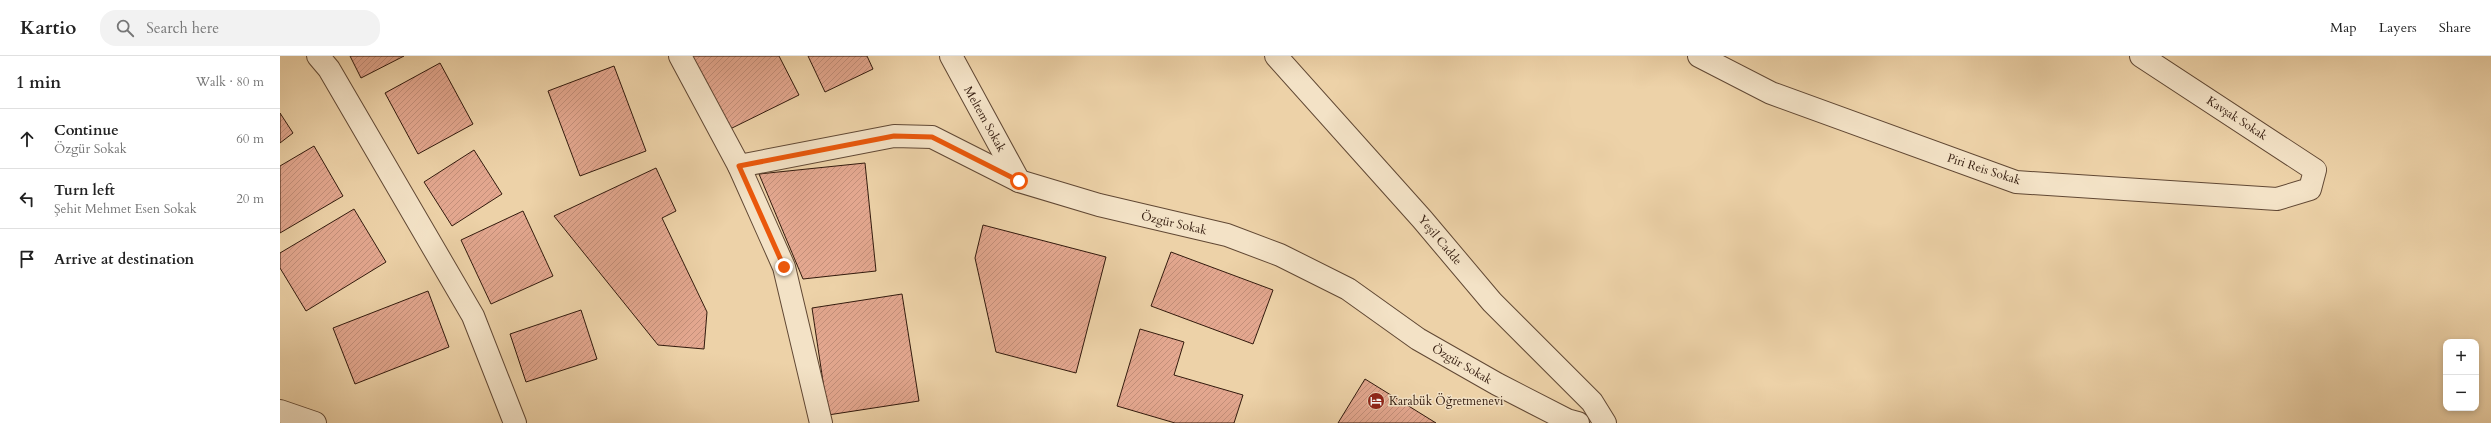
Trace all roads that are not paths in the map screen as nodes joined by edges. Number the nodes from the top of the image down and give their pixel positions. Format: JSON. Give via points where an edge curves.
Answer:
{"nodes":[{"id":1,"x":318,"y":56,"type":"edge"},
{"id":2,"x":680,"y":56,"type":"edge"},
{"id":3,"x":951,"y":56,"type":"edge"},
{"id":4,"x":1276,"y":56,"type":"edge"},
{"id":5,"x":2141,"y":56,"type":"edge"},
{"id":6,"x":1707,"y":58,"type":"edge"},
{"id":7,"x":739,"y":166,"type":"junction"},
{"id":8,"x":1019,"y":181,"type":"junction"},
{"id":9,"x":2310,"y":189,"type":"joint"},
{"id":10,"x":280,"y":411,"type":"edge"},
{"id":11,"x":315,"y":423,"type":"edge"},
{"id":12,"x":515,"y":423,"type":"edge"},
{"id":13,"x":821,"y":423,"type":"edge"},
{"id":14,"x":1578,"y":423,"type":"edge"},
{"id":15,"x":1605,"y":423,"type":"edge"}],
"edges":[{"from":1,"to":12,"type":"street","via":[[329,69],[473,316]]},
{"from":2,"to":7,"type":"street"},
{"from":3,"to":8,"type":"street","name":"Meltem Sokak"},
{"from":4,"to":15,"type":"street","name":"Yeşil Cadde","via":[[1422,219],[1492,302],[1592,402]]},
{"from":5,"to":9,"type":"street","name":"Kavşak Sokak","via":[[2316,170]]},
{"from":6,"to":9,"type":"street","name":"Piri Reis Sokak","via":[[1771,93],[2016,182],[2277,199]]},
{"from":7,"to":8,"type":"street","name":"Özgür Sokak","via":[[894,136],[932,137]]},
{"from":7,"to":13,"type":"street","via":[[784,267]]},
{"from":8,"to":14,"type":"street","name":"Özgür Sokak","via":[[1099,205],[1227,235],[1280,255],[1348,289],[1418,339],[1497,384],[1567,420]]},
{"from":10,"to":11,"type":"street"}]}
